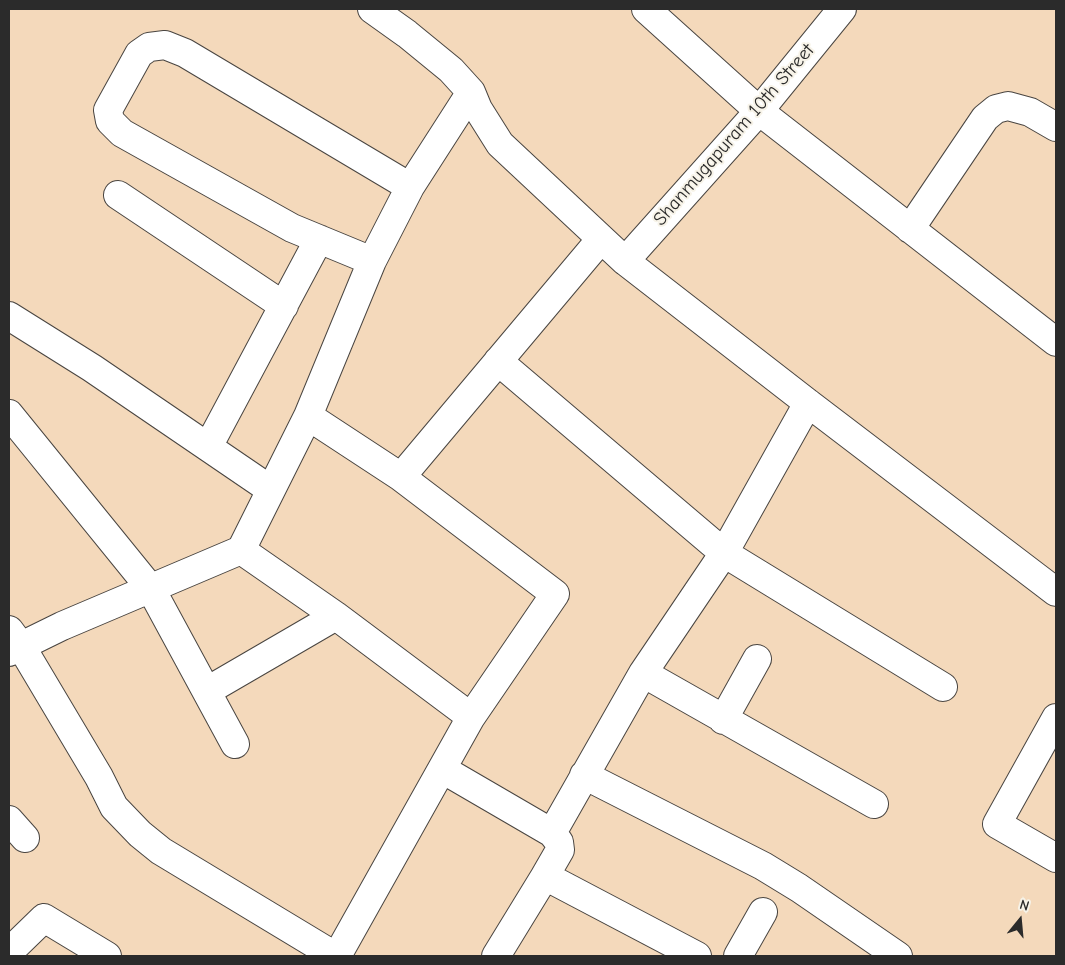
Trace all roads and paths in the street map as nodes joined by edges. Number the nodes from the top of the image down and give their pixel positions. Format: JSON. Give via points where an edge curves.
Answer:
{"nodes":[{"id":1,"x":372,"y":9,"type":"edge"},
{"id":2,"x":646,"y":9,"type":"edge"},
{"id":3,"x":842,"y":9,"type":"edge"},
{"id":4,"x":471,"y":92,"type":"junction"},
{"id":5,"x":759,"y":111,"type":"junction"},
{"id":6,"x":1056,"y":127,"type":"edge"},
{"id":7,"x":410,"y":187,"type":"junction"},
{"id":8,"x":118,"y":195,"type":"dead end"},
{"id":9,"x":910,"y":229,"type":"junction"},
{"id":10,"x":319,"y":239,"type":"junction"},
{"id":11,"x":602,"y":239,"type":"junction"},
{"id":12,"x":625,"y":260,"type":"junction"},
{"id":13,"x":372,"y":261,"type":"junction"},
{"id":14,"x":284,"y":306,"type":"junction"},
{"id":15,"x":9,"y":316,"type":"edge"},
{"id":16,"x":1056,"y":342,"type":"edge"},
{"id":17,"x":498,"y":361,"type":"junction"},
{"id":18,"x":808,"y":404,"type":"junction"},
{"id":19,"x":9,"y":414,"type":"edge"},
{"id":20,"x":308,"y":416,"type":"junction"},
{"id":21,"x":208,"y":447,"type":"junction"},
{"id":22,"x":401,"y":477,"type":"junction"},
{"id":23,"x":271,"y":490,"type":"junction"},
{"id":24,"x":241,"y":550,"type":"junction"},
{"id":25,"x":724,"y":553,"type":"junction"},
{"id":26,"x":151,"y":588,"type":"junction"},
{"id":27,"x":1056,"y":592,"type":"edge"},
{"id":28,"x":336,"y":616,"type":"junction"},
{"id":29,"x":13,"y":643,"type":"edge"},
{"id":30,"x":757,"y":659,"type":"dead end"},
{"id":31,"x":643,"y":673,"type":"junction"},
{"id":32,"x":943,"y":687,"type":"dead end"},
{"id":33,"x":207,"y":690,"type":"junction"},
{"id":34,"x":471,"y":717,"type":"junction"},
{"id":35,"x":1056,"y":718,"type":"edge"},
{"id":36,"x":723,"y":720,"type":"junction"},
{"id":37,"x":235,"y":744,"type":"dead end"},
{"id":38,"x":442,"y":769,"type":"junction"},
{"id":39,"x":584,"y":775,"type":"junction"},
{"id":40,"x":874,"y":804,"type":"dead end"},
{"id":41,"x":552,"y":833,"type":"junction"},
{"id":42,"x":1056,"y":858,"type":"edge"},
{"id":43,"x":544,"y":876,"type":"junction"},
{"id":44,"x":763,"y":912,"type":"dead end"},
{"id":45,"x":9,"y":952,"type":"edge"},
{"id":46,"x":106,"y":956,"type":"edge"},
{"id":47,"x":336,"y":956,"type":"edge"},
{"id":48,"x":496,"y":956,"type":"edge"},
{"id":49,"x":697,"y":956,"type":"edge"},
{"id":50,"x":738,"y":956,"type":"edge"},
{"id":51,"x":898,"y":956,"type":"edge"}],
"edges":[{"from":1,"to":4,"type":"street","via":[[443,64]]},
{"from":2,"to":5,"type":"street"},
{"from":3,"to":5,"type":"street","name":"Shanmugapuram 10th Street"},
{"from":4,"to":7,"type":"street"},
{"from":4,"to":11,"type":"street","via":[[500,144]]},
{"from":5,"to":9,"type":"street"},
{"from":5,"to":12,"type":"street","name":"Shanmugapuram 10th Street"},
{"from":6,"to":9,"type":"street","via":[[1030,112],[1008,106],[996,109],[985,118]]},
{"from":7,"to":10,"type":"street","via":[[185,53],[165,45],[149,46],[139,54],[108,110],[110,121],[122,133],[292,228]]},
{"from":7,"to":13,"type":"street"},
{"from":8,"to":14,"type":"street"},
{"from":9,"to":16,"type":"street"},
{"from":10,"to":13,"type":"street"},
{"from":10,"to":14,"type":"street"},
{"from":11,"to":12,"type":"street"},
{"from":11,"to":17,"type":"street"},
{"from":12,"to":18,"type":"street"},
{"from":13,"to":20,"type":"street"},
{"from":14,"to":21,"type":"street"},
{"from":15,"to":21,"type":"street"},
{"from":17,"to":22,"type":"street"},
{"from":17,"to":25,"type":"street"},
{"from":18,"to":25,"type":"street"},
{"from":18,"to":27,"type":"street"},
{"from":19,"to":26,"type":"street"},
{"from":20,"to":22,"type":"street"},
{"from":20,"to":23,"type":"street"},
{"from":21,"to":23,"type":"street"},
{"from":22,"to":34,"type":"street","via":[[555,594]]},
{"from":23,"to":24,"type":"street"},
{"from":24,"to":26,"type":"street"},
{"from":24,"to":28,"type":"street"},
{"from":25,"to":31,"type":"street"},
{"from":25,"to":32,"type":"street"},
{"from":26,"to":29,"type":"street"},
{"from":26,"to":33,"type":"street"},
{"from":28,"to":33,"type":"street"},
{"from":28,"to":34,"type":"street"},
{"from":29,"to":47,"type":"street","via":[[99,777],[114,807],[140,834],[169,856]]},
{"from":30,"to":36,"type":"street"},
{"from":31,"to":36,"type":"street"},
{"from":31,"to":39,"type":"street"},
{"from":33,"to":37,"type":"street"},
{"from":34,"to":38,"type":"street"},
{"from":35,"to":42,"type":"street","via":[[997,824]]},
{"from":36,"to":40,"type":"street"},
{"from":38,"to":41,"type":"street"},
{"from":38,"to":47,"type":"street"},
{"from":39,"to":41,"type":"street"},
{"from":39,"to":51,"type":"street","via":[[763,866]]},
{"from":41,"to":43,"type":"street","via":[[560,842],[560,850]]},
{"from":43,"to":48,"type":"street"},
{"from":43,"to":49,"type":"street"},
{"from":44,"to":50,"type":"street"},
{"from":45,"to":46,"type":"street","via":[[44,918]]}]}
